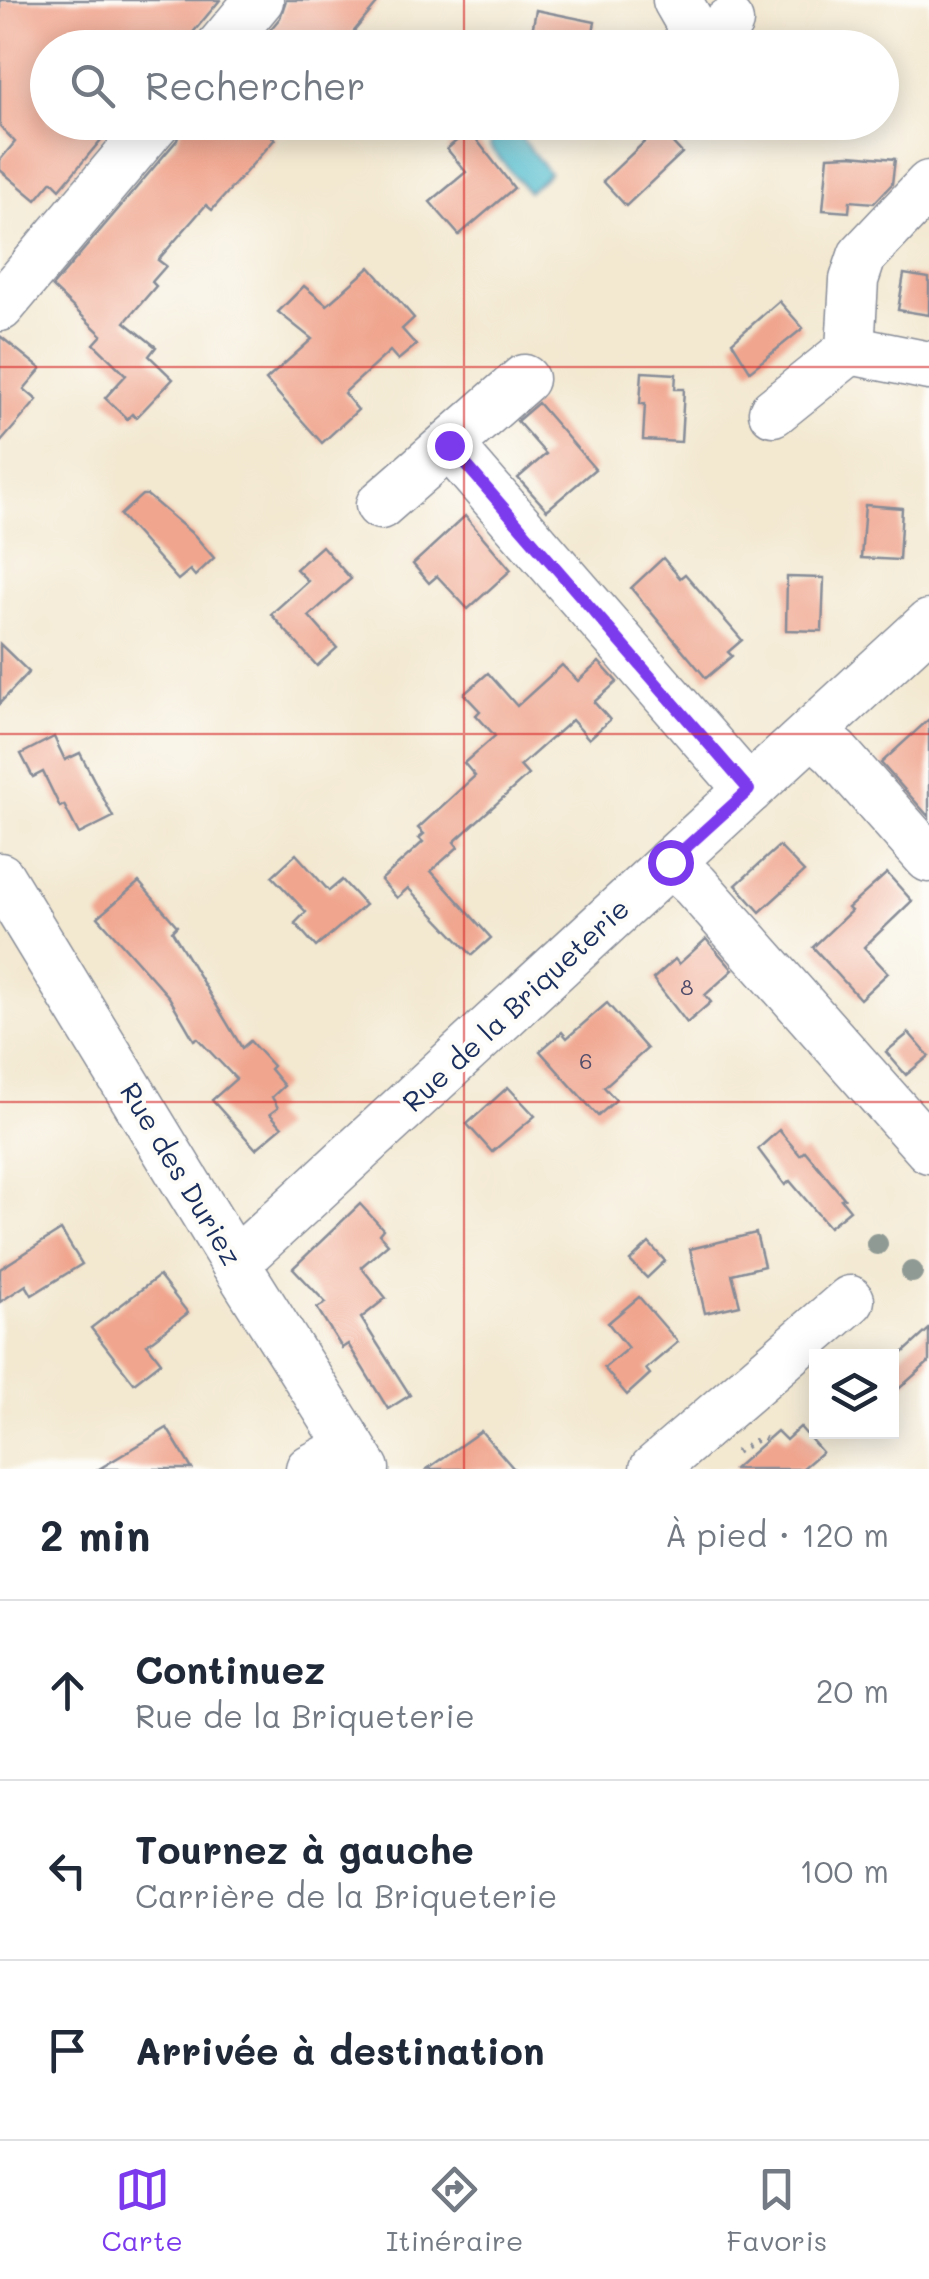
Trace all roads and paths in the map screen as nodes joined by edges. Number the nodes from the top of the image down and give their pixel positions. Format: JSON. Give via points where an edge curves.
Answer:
{"nodes":[{"id":1,"x":259,"y":0,"type":"edge"},
{"id":2,"x":234,"y":30,"type":"edge"},
{"id":3,"x":141,"y":140,"type":"edge"},
{"id":4,"x":929,"y":185,"type":"edge"},
{"id":5,"x":0,"y":307,"type":"edge"},
{"id":6,"x":850,"y":350,"type":"junction"},
{"id":7,"x":929,"y":366,"type":"edge"},
{"id":8,"x":524,"y":379,"type":"dead end"},
{"id":9,"x":774,"y":412,"type":"dead end"},
{"id":10,"x":449,"y":445,"type":"junction"},
{"id":11,"x":380,"y":506,"type":"dead end"},
{"id":12,"x":929,"y":624,"type":"edge"},
{"id":13,"x":812,"y":732,"type":"junction"},
{"id":14,"x":749,"y":790,"type":"junction"},
{"id":15,"x":929,"y":858,"type":"edge"},
{"id":16,"x":670,"y":862,"type":"junction"},
{"id":17,"x":0,"y":876,"type":"edge"},
{"id":18,"x":929,"y":1149,"type":"edge"},
{"id":19,"x":235,"y":1263,"type":"junction"},
{"id":20,"x":850,"y":1300,"type":"dead end"},
{"id":21,"x":768,"y":1440,"type":"dead end"},
{"id":22,"x":728,"y":1454,"type":"dead end"},
{"id":23,"x":342,"y":1462,"type":"edge"},
{"id":24,"x":654,"y":1469,"type":"edge"}],
"edges":[{"from":1,"to":2,"type":"street"},
{"from":3,"to":5,"type":"street"},
{"from":4,"to":6,"type":"street","via":[[862,256]]},
{"from":6,"to":7,"type":"street"},
{"from":6,"to":9,"type":"street"},
{"from":8,"to":10,"type":"street"},
{"from":10,"to":11,"type":"street"},
{"from":10,"to":14,"type":"street"},
{"from":12,"to":13,"type":"street","name":"Rue de la Briqueterie"},
{"from":13,"to":14,"type":"street","name":"Rue de la Briqueterie"},
{"from":13,"to":15,"type":"street"},
{"from":14,"to":16,"type":"street","name":"Rue de la Briqueterie"},
{"from":16,"to":18,"type":"street"},
{"from":16,"to":19,"type":"street","name":"Rue de la Briqueterie"},
{"from":17,"to":19,"type":"street","name":"Rue des Duriez"},
{"from":19,"to":23,"type":"street","name":"Rue des Duriez"},
{"from":20,"to":24,"type":"street"},
{"from":21,"to":22,"type":"path"}]}
